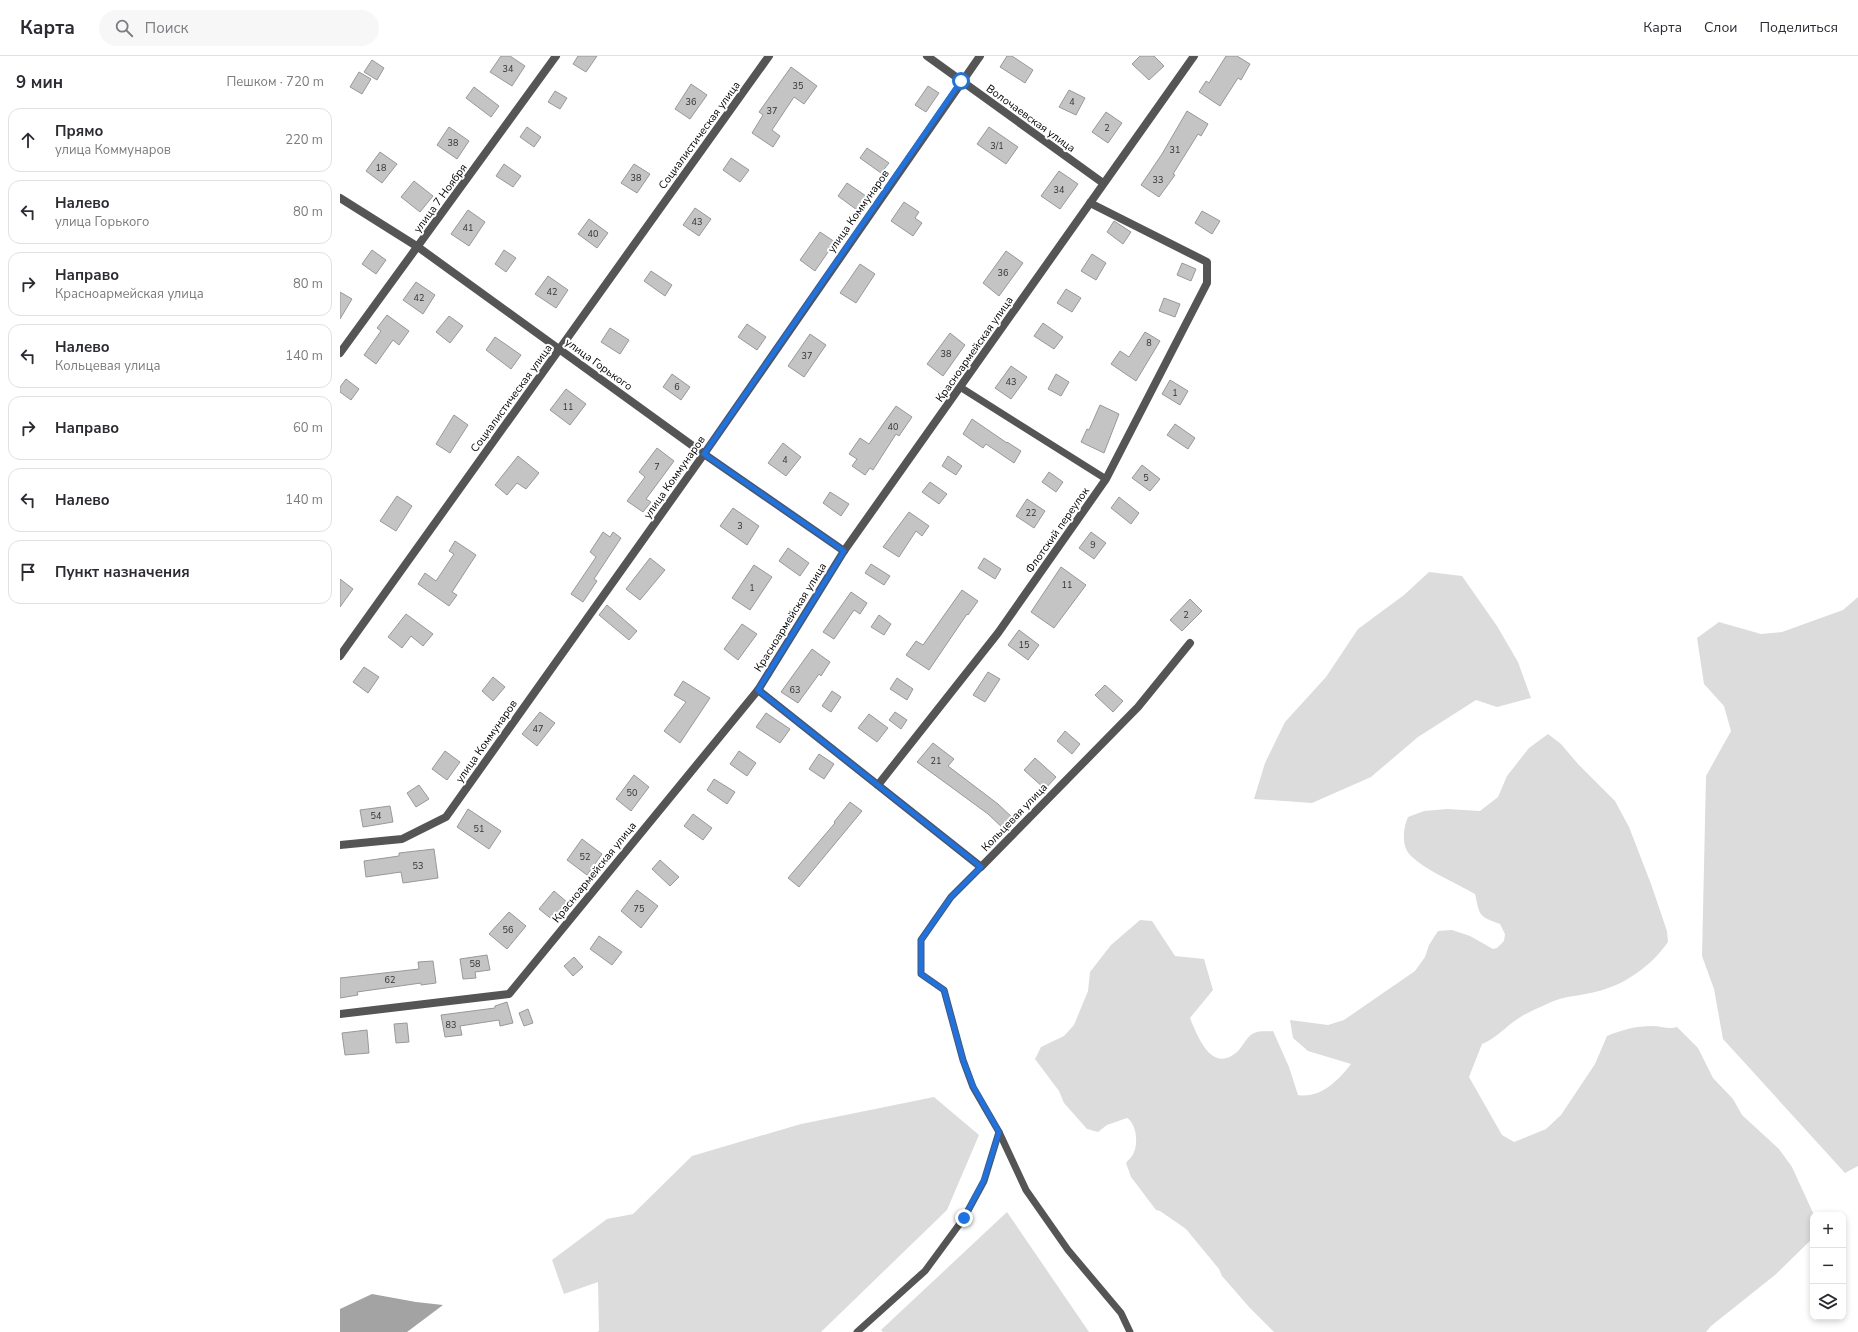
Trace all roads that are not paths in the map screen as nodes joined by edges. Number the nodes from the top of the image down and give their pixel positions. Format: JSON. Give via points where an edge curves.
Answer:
{"nodes":[{"id":1,"x":556,"y":56,"type":"edge"},
{"id":2,"x":769,"y":56,"type":"edge"},
{"id":3,"x":927,"y":56,"type":"edge"},
{"id":4,"x":980,"y":56,"type":"edge"},
{"id":5,"x":1194,"y":56,"type":"edge"},
{"id":6,"x":961,"y":81,"type":"junction"},
{"id":7,"x":1103,"y":183,"type":"junction"},
{"id":8,"x":340,"y":198,"type":"edge"},
{"id":9,"x":1090,"y":202,"type":"junction"},
{"id":10,"x":418,"y":247,"type":"junction"},
{"id":11,"x":559,"y":350,"type":"junction"},
{"id":12,"x":340,"y":353,"type":"edge"},
{"id":13,"x":960,"y":387,"type":"junction"},
{"id":14,"x":704,"y":454,"type":"junction"},
{"id":15,"x":1106,"y":479,"type":"junction"},
{"id":16,"x":844,"y":551,"type":"junction"},
{"id":17,"x":1190,"y":643,"type":"dead end"},
{"id":18,"x":340,"y":656,"type":"edge"},
{"id":19,"x":758,"y":690,"type":"junction"},
{"id":20,"x":878,"y":785,"type":"junction"},
{"id":21,"x":340,"y":845,"type":"edge"},
{"id":22,"x":981,"y":867,"type":"junction"},
{"id":23,"x":340,"y":1014,"type":"edge"},
{"id":24,"x":999,"y":1132,"type":"junction"},
{"id":25,"x":857,"y":1332,"type":"edge"},
{"id":26,"x":1130,"y":1332,"type":"edge"}],
"edges":[{"from":1,"to":10,"type":"street","name":"улица 7 Ноября"},
{"from":2,"to":11,"type":"street","name":"Социалистическая улица"},
{"from":3,"to":6,"type":"street","name":"Волочаевская улица"},
{"from":4,"to":6,"type":"street","name":"улица Коммунаров"},
{"from":5,"to":7,"type":"street","name":"Красноармейская улица"},
{"from":6,"to":7,"type":"street","name":"Волочаевская улица"},
{"from":6,"to":14,"type":"street","name":"улица Коммунаров"},
{"from":7,"to":9,"type":"street","name":"Красноармейская улица"},
{"from":8,"to":10,"type":"street","name":"улица Горького"},
{"from":9,"to":13,"type":"street","name":"Красноармейская улица"},
{"from":9,"to":15,"type":"street","name":"Флотский переулок","via":[[1207,262],[1207,283]]},
{"from":10,"to":11,"type":"street","name":"улица Горького"},
{"from":10,"to":12,"type":"street","name":"улица 7 Ноября"},
{"from":11,"to":14,"type":"street","name":"улица Горького"},
{"from":11,"to":18,"type":"street","name":"Социалистическая улица"},
{"from":13,"to":15,"type":"lane"},
{"from":13,"to":16,"type":"street","name":"Красноармейская улица"},
{"from":14,"to":16,"type":"street","name":"улица Горького"},
{"from":14,"to":21,"type":"street","name":"улица Коммунаров","via":[[446,817],[402,839]]},
{"from":15,"to":20,"type":"street","name":"Флотский переулок","via":[[998,633]]},
{"from":16,"to":19,"type":"street","name":"Красноармейская улица"},
{"from":17,"to":22,"type":"street","name":"Кольцевая улица","via":[[1138,707]]},
{"from":19,"to":20,"type":"street","name":"Кольцевая улица"},
{"from":19,"to":23,"type":"street","name":"Красноармейская улица","via":[[509,994]]},
{"from":20,"to":22,"type":"street","name":"Кольцевая улица"},
{"from":22,"to":24,"type":"lane","via":[[951,897],[921,940],[921,974],[944,990],[963,1060],[973,1086]]},
{"from":24,"to":25,"type":"lane","via":[[984,1180],[964,1218],[925,1271]]},
{"from":24,"to":26,"type":"lane","via":[[1026,1190],[1068,1250],[1121,1313]]}]}
